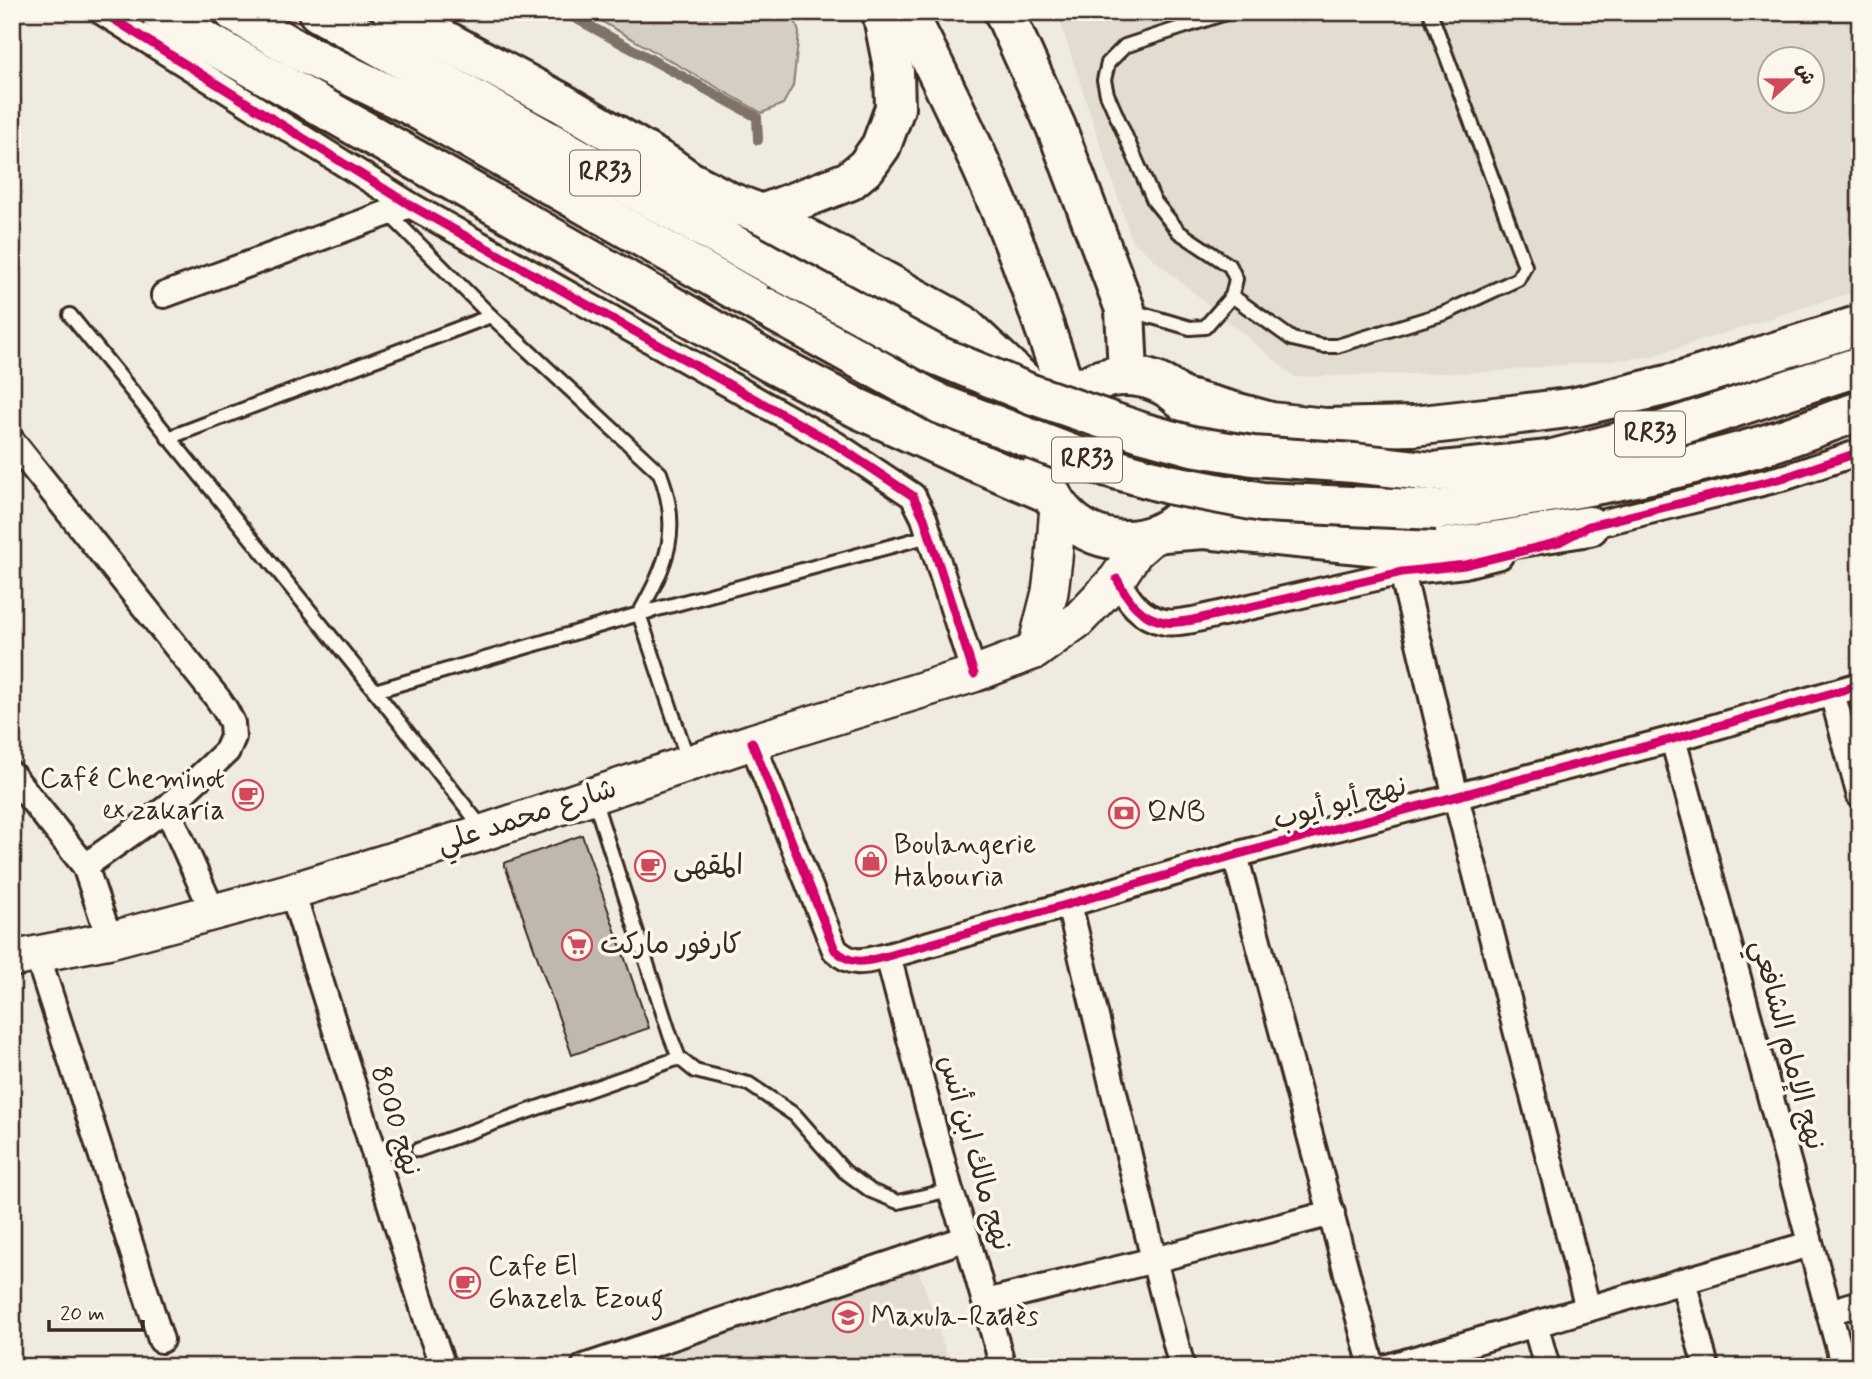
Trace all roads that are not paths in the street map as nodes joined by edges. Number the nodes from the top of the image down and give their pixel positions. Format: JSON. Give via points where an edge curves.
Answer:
{"nodes":[{"id":1,"x":102,"y":12,"type":"edge"},
{"id":2,"x":160,"y":12,"type":"edge"},
{"id":3,"x":234,"y":12,"type":"edge"},
{"id":4,"x":318,"y":12,"type":"edge"},
{"id":5,"x":392,"y":12,"type":"edge"},
{"id":6,"x":882,"y":12,"type":"edge"},
{"id":7,"x":907,"y":12,"type":"edge"},
{"id":8,"x":1004,"y":12,"type":"edge"},
{"id":9,"x":1229,"y":12,"type":"edge"},
{"id":10,"x":1430,"y":12,"type":"edge"},
{"id":11,"x":421,"y":91,"type":"junction"},
{"id":12,"x":399,"y":209,"type":"junction"},
{"id":13,"x":762,"y":214,"type":"junction"},
{"id":14,"x":164,"y":295,"type":"dead end"},
{"id":15,"x":1232,"y":296,"type":"junction"},
{"id":16,"x":1125,"y":309,"type":"junction"},
{"id":17,"x":70,"y":315,"type":"dead end"},
{"id":18,"x":491,"y":316,"type":"junction"},
{"id":19,"x":1860,"y":326,"type":"edge"},
{"id":20,"x":1860,"y":366,"type":"edge"},
{"id":21,"x":1128,"y":373,"type":"junction"},
{"id":22,"x":1180,"y":397,"type":"junction"},
{"id":23,"x":1063,"y":406,"type":"junction"},
{"id":24,"x":1860,"y":411,"type":"edge"},
{"id":25,"x":167,"y":438,"type":"junction"},
{"id":26,"x":12,"y":441,"type":"edge"},
{"id":27,"x":1860,"y":452,"type":"edge"},
{"id":28,"x":1055,"y":500,"type":"junction"},
{"id":29,"x":1589,"y":526,"type":"junction"},
{"id":30,"x":1158,"y":534,"type":"junction"},
{"id":31,"x":929,"y":536,"type":"junction"},
{"id":32,"x":1402,"y":572,"type":"junction"},
{"id":33,"x":1117,"y":579,"type":"junction"},
{"id":34,"x":639,"y":614,"type":"junction"},
{"id":35,"x":1035,"y":651,"type":"junction"},
{"id":36,"x":974,"y":674,"type":"junction"},
{"id":37,"x":1860,"y":685,"type":"edge"},
{"id":38,"x":375,"y":691,"type":"junction"},
{"id":39,"x":1832,"y":693,"type":"junction"},
{"id":40,"x":1673,"y":740,"type":"junction"},
{"id":41,"x":752,"y":743,"type":"junction"},
{"id":42,"x":689,"y":764,"type":"junction"},
{"id":43,"x":12,"y":775,"type":"edge"},
{"id":44,"x":593,"y":796,"type":"junction"},
{"id":45,"x":1860,"y":796,"type":"edge"},
{"id":46,"x":1456,"y":797,"type":"junction"},
{"id":47,"x":167,"y":808,"type":"junction"},
{"id":48,"x":485,"y":832,"type":"junction"},
{"id":49,"x":1235,"y":855,"type":"junction"},
{"id":50,"x":85,"y":866,"type":"junction"},
{"id":51,"x":292,"y":891,"type":"junction"},
{"id":52,"x":1069,"y":905,"type":"junction"},
{"id":53,"x":213,"y":912,"type":"junction"},
{"id":54,"x":110,"y":940,"type":"junction"},
{"id":55,"x":888,"y":956,"type":"junction"},
{"id":56,"x":24,"y":957,"type":"edge"},
{"id":57,"x":679,"y":1058,"type":"junction"},
{"id":58,"x":418,"y":1150,"type":"dead end"},
{"id":59,"x":950,"y":1190,"type":"junction"},
{"id":60,"x":1332,"y":1213,"type":"junction"},
{"id":61,"x":967,"y":1238,"type":"junction"},
{"id":62,"x":1810,"y":1244,"type":"junction"},
{"id":63,"x":1154,"y":1260,"type":"junction"},
{"id":64,"x":1683,"y":1281,"type":"junction"},
{"id":65,"x":986,"y":1302,"type":"junction"},
{"id":66,"x":1860,"y":1303,"type":"edge"},
{"id":67,"x":1588,"y":1309,"type":"junction"},
{"id":68,"x":1829,"y":1312,"type":"junction"},
{"id":69,"x":1535,"y":1324,"type":"junction"},
{"id":70,"x":161,"y":1340,"type":"dead end"},
{"id":71,"x":443,"y":1367,"type":"edge"},
{"id":72,"x":584,"y":1367,"type":"edge"},
{"id":73,"x":1003,"y":1367,"type":"edge"},
{"id":74,"x":1182,"y":1367,"type":"edge"},
{"id":75,"x":1372,"y":1367,"type":"edge"},
{"id":76,"x":1388,"y":1367,"type":"edge"},
{"id":77,"x":1547,"y":1367,"type":"edge"},
{"id":78,"x":1706,"y":1367,"type":"edge"},
{"id":79,"x":1844,"y":1367,"type":"edge"}],
"edges":[{"from":1,"to":12,"type":"street"},
{"from":2,"to":28,"type":"highway","via":[[771,363]]},
{"from":3,"to":11,"type":"highway","number":"RR33","via":[[299,51]]},
{"from":4,"to":11,"type":"highway","number":"RR33"},
{"from":5,"to":13,"type":"highway","via":[[561,102],[688,180]]},
{"from":6,"to":13,"type":"highway","via":[[894,72],[895,108],[881,146],[849,181]]},
{"from":7,"to":23,"type":"highway","via":[[1020,260]]},
{"from":8,"to":16,"type":"highway","via":[[1056,127]]},
{"from":9,"to":15,"type":"lane","via":[[1125,46],[1108,63],[1104,79],[1117,121],[1154,201],[1179,232],[1230,266],[1236,279]]},
{"from":10,"to":15,"type":"lane","via":[[1525,266],[1518,279],[1445,313],[1337,346],[1292,339]]},
{"from":11,"to":20,"type":"highway","number":"RR33","bridge":true,"via":[[777,269],[936,355],[1031,394],[1192,446],[1433,472],[1549,460],[1659,432]]},
{"from":11,"to":24,"type":"highway","number":"RR33","bridge":true,"via":[[755,302],[940,404],[1094,463],[1168,484],[1262,502],[1437,510],[1631,479],[1756,448]]},
{"from":12,"to":14,"type":"street"},
{"from":12,"to":18,"type":"lane"},
{"from":12,"to":31,"type":"street","via":[[835,444],[913,496]]},
{"from":13,"to":23,"type":"highway","via":[[962,324]]},
{"from":15,"to":16,"type":"lane","via":[[1205,327],[1190,328]]},
{"from":16,"to":21,"type":"highway"},
{"from":17,"to":25,"type":"lane"},
{"from":18,"to":25,"type":"lane"},
{"from":18,"to":34,"type":"lane","via":[[660,473],[669,496],[671,537],[662,572]]},
{"from":19,"to":22,"type":"highway","via":[[1676,383],[1576,407],[1500,417],[1413,426],[1325,428],[1271,422]]},
{"from":21,"to":22,"type":"highway"},
{"from":21,"to":23,"type":"highway","via":[[1085,386]]},
{"from":22,"to":30,"type":"highway","via":[[1204,434],[1205,480],[1182,519]]},
{"from":23,"to":28,"type":"highway","via":[[1048,432],[1044,453],[1045,474]]},
{"from":25,"to":38,"type":"lane"},
{"from":26,"to":47,"type":"street","via":[[232,723],[227,751]]},
{"from":27,"to":29,"type":"street","via":[[1786,477]]},
{"from":28,"to":30,"type":"highway","via":[[1076,524],[1100,537],[1126,541]]},
{"from":28,"to":35,"type":"main road","via":[[1050,592]]},
{"from":29,"to":30,"type":"highway","via":[[1441,548],[1204,529]]},
{"from":29,"to":32,"type":"street","via":[[1559,542],[1465,565]]},
{"from":30,"to":33,"type":"main road","name":"شارع محمد علي","via":[[1135,552]]},
{"from":31,"to":34,"type":"lane"},
{"from":31,"to":36,"type":"street"},
{"from":32,"to":33,"type":"street","via":[[1193,620],[1166,622],[1144,614],[1128,599]]},
{"from":32,"to":46,"type":"street"},
{"from":33,"to":35,"type":"main road","name":"شارع محمد علي","via":[[1078,620]]},
{"from":34,"to":38,"type":"lane"},
{"from":34,"to":42,"type":"lane"},
{"from":35,"to":36,"type":"main road","name":"شارع محمد علي"},
{"from":36,"to":41,"type":"main road","name":"شارع محمد علي"},
{"from":37,"to":39,"type":"street","name":"نهج أبو أيوب"},
{"from":38,"to":48,"type":"lane"},
{"from":39,"to":40,"type":"street","name":"نهج أبو أيوب"},
{"from":39,"to":45,"type":"street"},
{"from":40,"to":46,"type":"street","name":"نهج أبو أيوب"},
{"from":40,"to":62,"type":"street","name":"نهج الإمام الشافعي"},
{"from":41,"to":42,"type":"main road","name":"شارع محمد علي"},
{"from":41,"to":55,"type":"street","name":"نهج أبو أيوب","via":[[835,950],[851,961]]},
{"from":42,"to":44,"type":"main road","name":"شارع محمد علي"},
{"from":43,"to":50,"type":"street"},
{"from":44,"to":48,"type":"main road","name":"شارع محمد علي"},
{"from":44,"to":57,"type":"lane"},
{"from":46,"to":49,"type":"street","name":"نهج أبو أيوب"},
{"from":46,"to":67,"type":"street"},
{"from":47,"to":50,"type":"street"},
{"from":47,"to":53,"type":"street"},
{"from":48,"to":51,"type":"main road","name":"شارع محمد علي"},
{"from":49,"to":52,"type":"street","name":"نهج أبو أيوب"},
{"from":49,"to":60,"type":"street"},
{"from":50,"to":54,"type":"street"},
{"from":51,"to":53,"type":"main road","name":"شارع محمد علي"},
{"from":51,"to":71,"type":"street","name":"نهج 8000"},
{"from":52,"to":55,"type":"street","name":"نهج أبو أيوب"},
{"from":52,"to":63,"type":"street"},
{"from":53,"to":54,"type":"main road","name":"شارع محمد علي"},
{"from":54,"to":56,"type":"main road","name":"شارع محمد علي"},
{"from":55,"to":59,"type":"street","name":"نهج مالك ابن أنس"},
{"from":56,"to":70,"type":"street"},
{"from":57,"to":58,"type":"lane"},
{"from":57,"to":59,"type":"lane","via":[[695,1071],[748,1084],[795,1115],[844,1171],[871,1191],[898,1202]]},
{"from":59,"to":61,"type":"street","name":"نهج مالك ابن أنس"},
{"from":60,"to":63,"type":"street"},
{"from":60,"to":75,"type":"street"},
{"from":61,"to":65,"type":"street","name":"نهج مالك ابن أنس"},
{"from":61,"to":72,"type":"street"},
{"from":62,"to":64,"type":"street"},
{"from":62,"to":68,"type":"street","name":"نهج الإمام الشافعي"},
{"from":63,"to":65,"type":"street"},
{"from":63,"to":74,"type":"street"},
{"from":64,"to":67,"type":"street"},
{"from":64,"to":78,"type":"street"},
{"from":65,"to":73,"type":"street","name":"نهج مالك ابن أنس"},
{"from":66,"to":68,"type":"street"},
{"from":67,"to":69,"type":"street"},
{"from":68,"to":79,"type":"street","name":"نهج الإمام الشافعي"},
{"from":69,"to":76,"type":"street"},
{"from":69,"to":77,"type":"street"}]}
